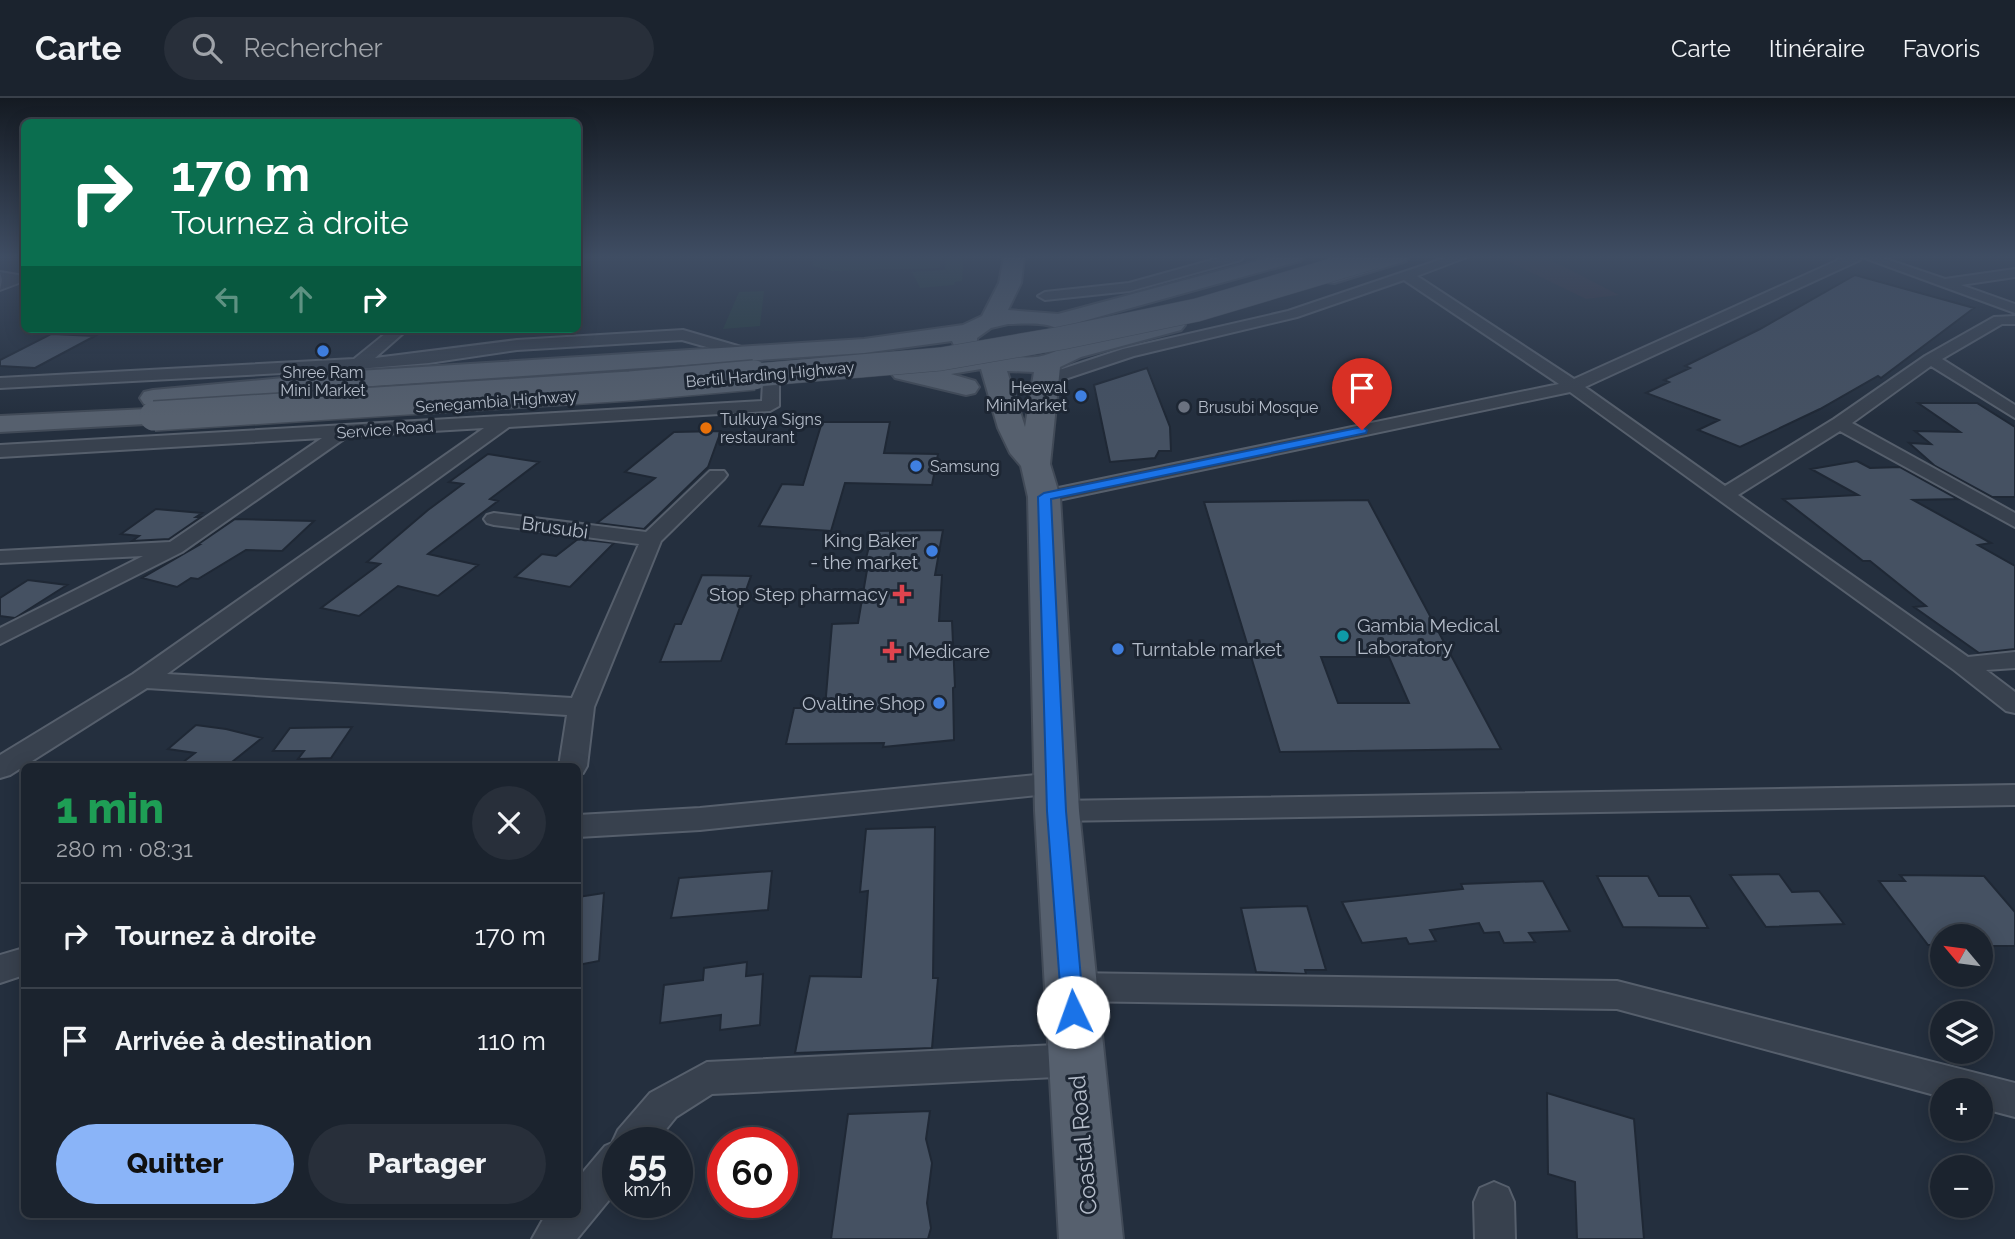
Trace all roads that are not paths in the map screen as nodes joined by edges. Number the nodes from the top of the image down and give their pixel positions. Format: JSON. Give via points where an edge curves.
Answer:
{"nodes":[{"id":1,"x":998,"y":310,"type":"edge"},
{"id":2,"x":1055,"y":310,"type":"edge"},
{"id":3,"x":1065,"y":310,"type":"edge"},
{"id":4,"x":1143,"y":310,"type":"edge"},
{"id":5,"x":1195,"y":310,"type":"edge"},
{"id":6,"x":1234,"y":310,"type":"edge"},
{"id":7,"x":1301,"y":310,"type":"edge"},
{"id":8,"x":1466,"y":310,"type":"edge"},
{"id":9,"x":1738,"y":310,"type":"edge"},
{"id":10,"x":1049,"y":312,"type":"junction"},
{"id":11,"x":991,"y":320,"type":"junction"},
{"id":12,"x":2015,"y":320,"type":"edge"},
{"id":13,"x":967,"y":332,"type":"junction"},
{"id":14,"x":395,"y":333,"type":"edge"},
{"id":15,"x":1077,"y":351,"type":"junction"},
{"id":16,"x":749,"y":354,"type":"junction"},
{"id":17,"x":1931,"y":359,"type":"junction"},
{"id":18,"x":990,"y":360,"type":"junction"},
{"id":19,"x":358,"y":364,"type":"junction"},
{"id":20,"x":1046,"y":371,"type":"junction"},
{"id":21,"x":904,"y":373,"type":"junction"},
{"id":22,"x":0,"y":383,"type":"edge"},
{"id":23,"x":1573,"y":386,"type":"junction"},
{"id":24,"x":771,"y":394,"type":"junction"},
{"id":25,"x":190,"y":396,"type":"junction"},
{"id":26,"x":0,"y":408,"type":"edge"},
{"id":27,"x":1005,"y":412,"type":"junction"},
{"id":28,"x":2015,"y":413,"type":"edge"},
{"id":29,"x":154,"y":416,"type":"junction"},
{"id":30,"x":503,"y":422,"type":"junction"},
{"id":31,"x":1840,"y":423,"type":"junction"},
{"id":32,"x":0,"y":424,"type":"edge"},
{"id":33,"x":342,"y":432,"type":"junction"},
{"id":34,"x":0,"y":451,"type":"edge"},
{"id":35,"x":717,"y":475,"type":"dead end"},
{"id":36,"x":1040,"y":481,"type":"junction"},
{"id":37,"x":1726,"y":494,"type":"junction"},
{"id":38,"x":2015,"y":501,"type":"edge"},
{"id":39,"x":1981,"y":502,"type":"junction"},
{"id":40,"x":494,"y":519,"type":"dead end"},
{"id":41,"x":2015,"y":521,"type":"edge"},
{"id":42,"x":651,"y":539,"type":"junction"},
{"id":43,"x":175,"y":548,"type":"junction"},
{"id":44,"x":0,"y":557,"type":"edge"},
{"id":45,"x":0,"y":638,"type":"edge"},
{"id":46,"x":2015,"y":660,"type":"edge"},
{"id":47,"x":1963,"y":665,"type":"junction"},
{"id":48,"x":142,"y":680,"type":"junction"},
{"id":49,"x":2015,"y":705,"type":"edge"},
{"id":50,"x":581,"y":707,"type":"junction"},
{"id":51,"x":573,"y":763,"type":"edge"},
{"id":52,"x":0,"y":768,"type":"edge"},
{"id":53,"x":2015,"y":796,"type":"edge"},
{"id":54,"x":1056,"y":797,"type":"junction"},
{"id":55,"x":581,"y":826,"type":"edge"},
{"id":56,"x":21,"y":963,"type":"edge"},
{"id":57,"x":0,"y":969,"type":"edge"},
{"id":58,"x":1072,"y":987,"type":"junction"},
{"id":59,"x":1075,"y":1060,"type":"junction"},
{"id":60,"x":1934,"y":1078,"type":"edge"},
{"id":61,"x":1993,"y":1094,"type":"edge"},
{"id":62,"x":2015,"y":1100,"type":"edge"},
{"id":63,"x":644,"y":1127,"type":"edge"},
{"id":64,"x":602,"y":1179,"type":"edge"},
{"id":65,"x":581,"y":1204,"type":"edge"},
{"id":66,"x":569,"y":1218,"type":"edge"},
{"id":67,"x":552,"y":1239,"type":"edge"},
{"id":68,"x":1091,"y":1239,"type":"edge"}],
"edges":[{"from":1,"to":11,"type":"main road"},
{"from":2,"to":10,"type":"street"},
{"from":3,"to":10,"type":"main road"},
{"from":4,"to":25,"type":"main road","name":"Bertil Harding Highway","via":[[894,354],[752,367],[291,395]]},
{"from":5,"to":29,"type":"main road","name":"Bertil Harding Highway","bridge":true,"via":[[941,359],[630,386]]},
{"from":6,"to":15,"type":"main road"},
{"from":7,"to":20,"type":"street"},
{"from":8,"to":23,"type":"street"},
{"from":9,"to":23,"type":"street"},
{"from":10,"to":11,"type":"main road"},
{"from":10,"to":15,"type":"main road","via":[[1081,335]]},
{"from":11,"to":13,"type":"main road","name":"Senegambia Highway"},
{"from":12,"to":17,"type":"street","via":[[1998,320]]},
{"from":13,"to":16,"type":"main road","name":"Senegambia Highway","via":[[864,346]]},
{"from":13,"to":18,"type":"main road","via":[[966,347]]},
{"from":14,"to":19,"type":"street"},
{"from":15,"to":20,"type":"main road"},
{"from":16,"to":19,"type":"street","via":[[683,335],[517,345]]},
{"from":16,"to":25,"type":"main road","name":"Senegambia Highway","via":[[358,379]]},
{"from":17,"to":28,"type":"street"},
{"from":17,"to":31,"type":"street"},
{"from":18,"to":20,"type":"main road","name":"Senegambia Highway","via":[[1029,364]]},
{"from":18,"to":21,"type":"main road","name":"Senegambia Highway"},
{"from":18,"to":27,"type":"main road"},
{"from":19,"to":22,"type":"street"},
{"from":20,"to":36,"type":"main road","name":"Coastal Road"},
{"from":21,"to":24,"type":"main road","name":"Senegambia Highway"},
{"from":21,"to":27,"type":"main road","via":[[962,385]]},
{"from":23,"to":36,"type":"street"},
{"from":23,"to":37,"type":"street"},
{"from":24,"to":29,"type":"main road","name":"Senegambia Highway"},
{"from":24,"to":30,"type":"street","name":"Service Road"},
{"from":25,"to":26,"type":"main road","name":"Senegambia Highway"},
{"from":27,"to":36,"type":"main road"},
{"from":29,"to":32,"type":"main road","name":"Senegambia Highway"},
{"from":30,"to":33,"type":"street","name":"Service Road"},
{"from":30,"to":48,"type":"street"},
{"from":31,"to":37,"type":"street"},
{"from":31,"to":39,"type":"street"},
{"from":33,"to":34,"type":"street","name":"Service Road"},
{"from":33,"to":43,"type":"street"},
{"from":35,"to":42,"type":"street"},
{"from":36,"to":54,"type":"main road","name":"Coastal Road"},
{"from":37,"to":47,"type":"street"},
{"from":38,"to":39,"type":"street"},
{"from":39,"to":41,"type":"street"},
{"from":40,"to":42,"type":"street","name":"Brusubi"},
{"from":42,"to":50,"type":"street"},
{"from":43,"to":44,"type":"street"},
{"from":43,"to":45,"type":"street"},
{"from":46,"to":47,"type":"street"},
{"from":47,"to":49,"type":"street"},
{"from":48,"to":50,"type":"street"},
{"from":48,"to":52,"type":"street"},
{"from":50,"to":51,"type":"street"},
{"from":53,"to":54,"type":"street"},
{"from":54,"to":55,"type":"street"},
{"from":54,"to":58,"type":"main road","name":"Coastal Road"},
{"from":56,"to":57,"type":"street"},
{"from":58,"to":59,"type":"main road","name":"Coastal Road"},
{"from":58,"to":60,"type":"street","via":[[1617,995]]},
{"from":59,"to":63,"type":"street","via":[[707,1078],[663,1105]]},
{"from":59,"to":68,"type":"main road","name":"Coastal Road"},
{"from":61,"to":62,"type":"street"},
{"from":64,"to":65,"type":"street"},
{"from":66,"to":67,"type":"street"}]}
